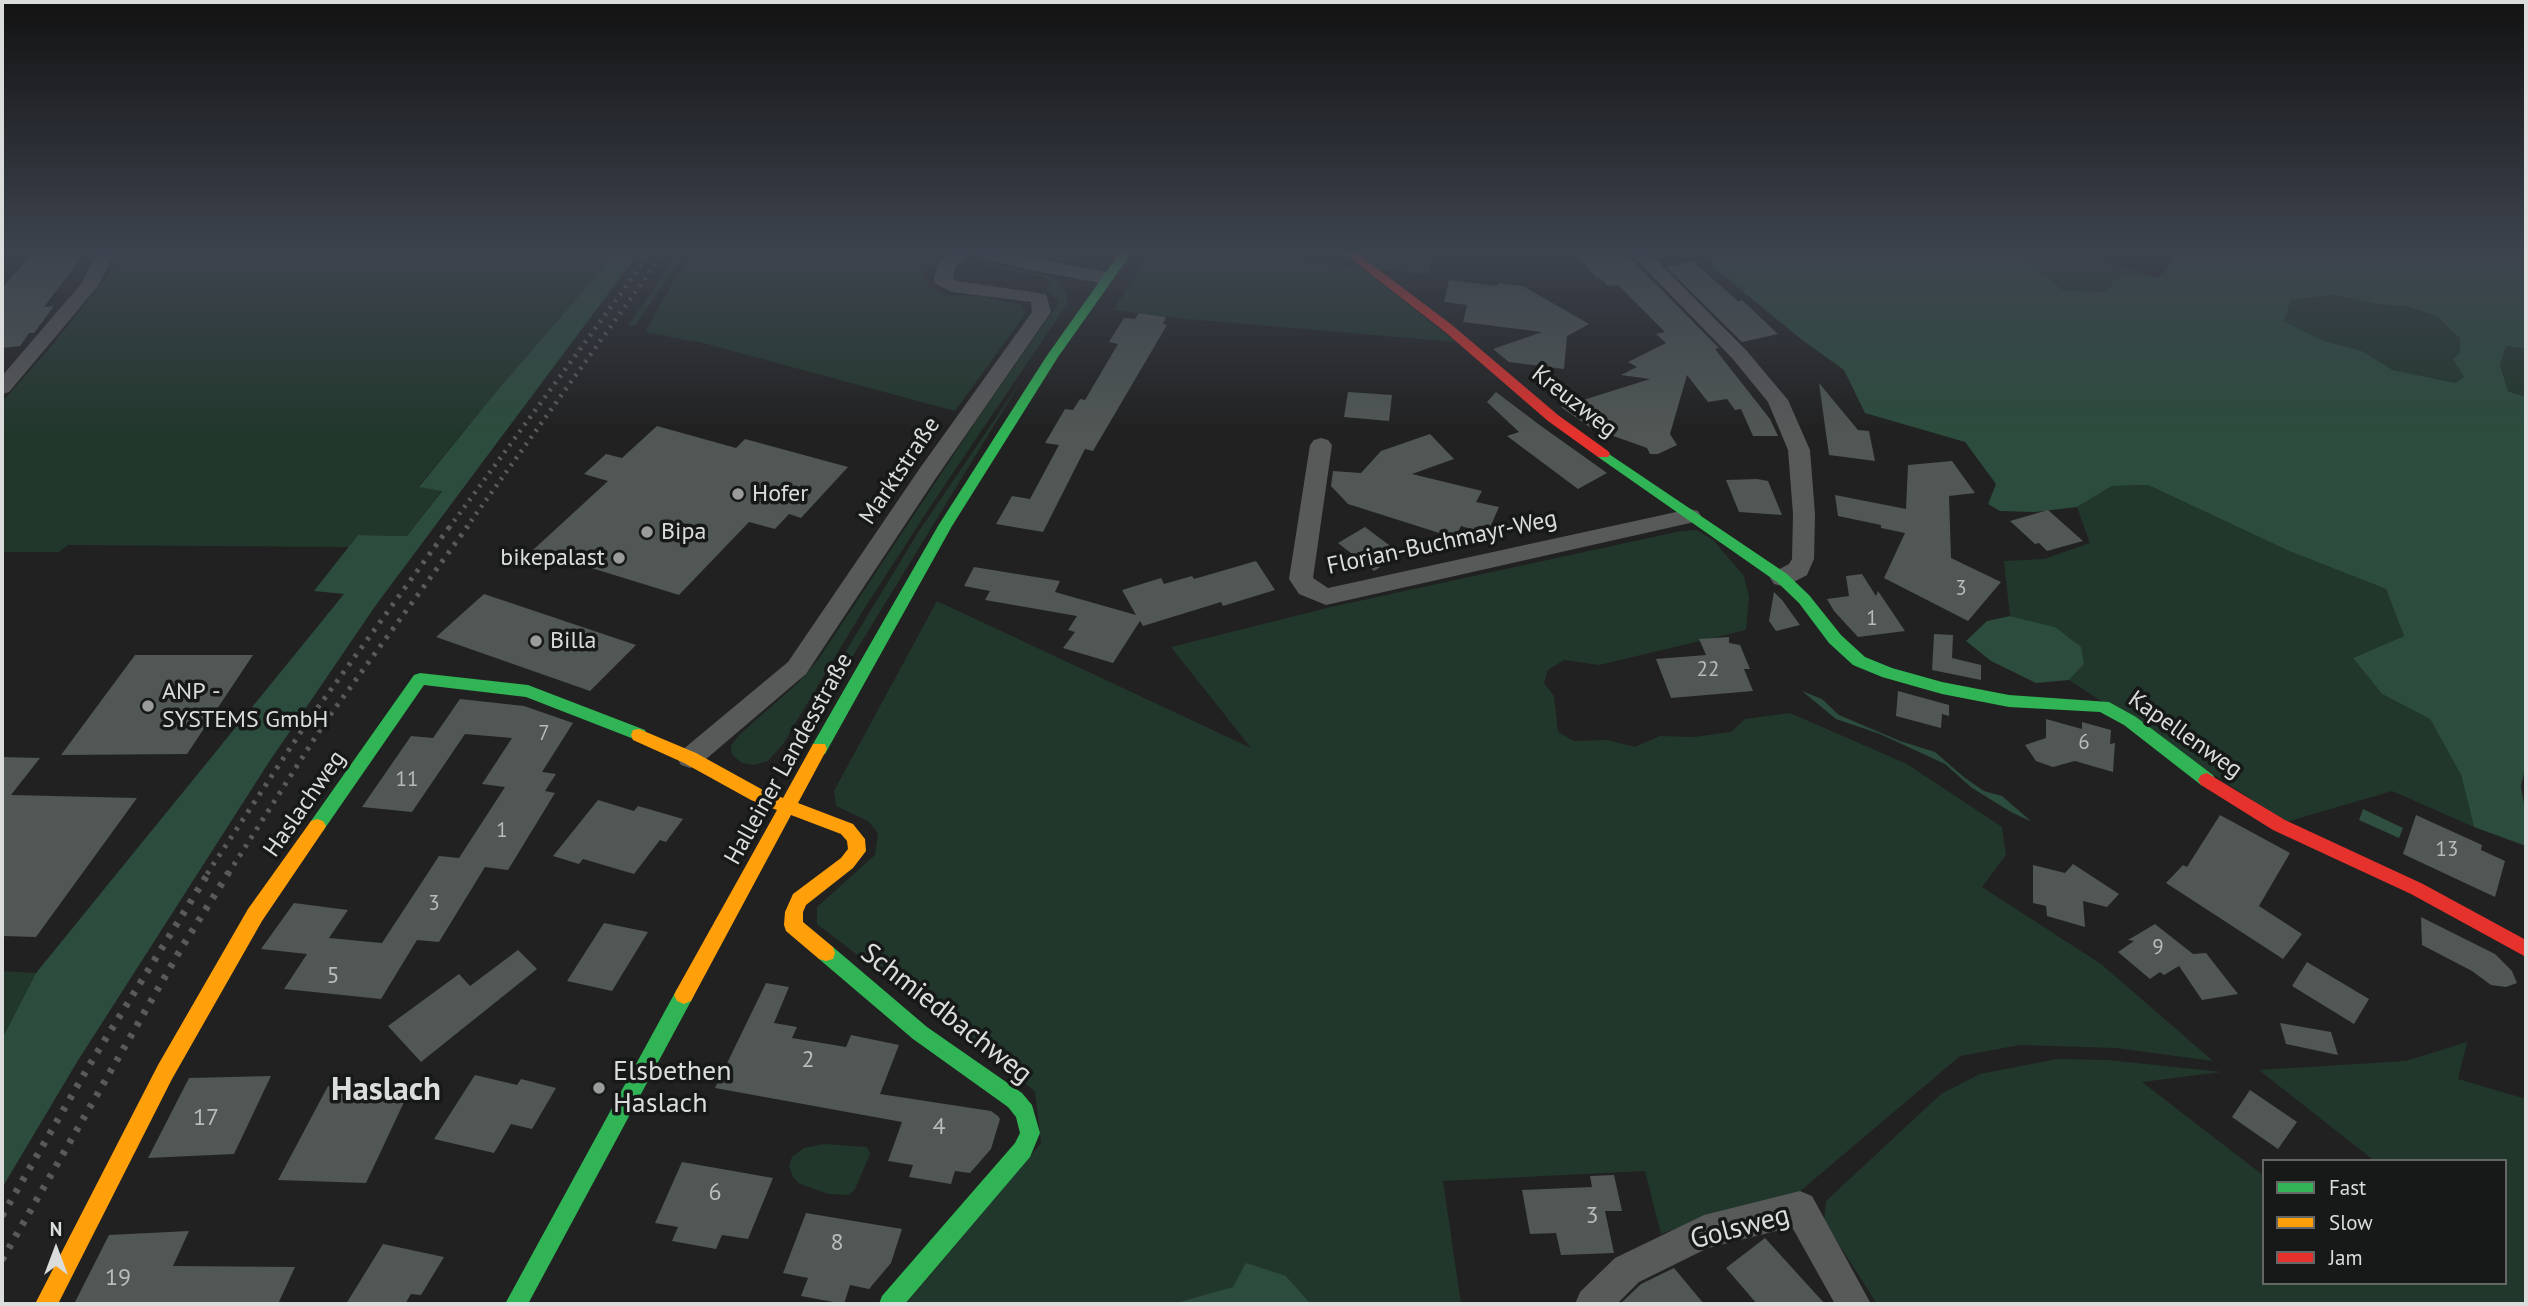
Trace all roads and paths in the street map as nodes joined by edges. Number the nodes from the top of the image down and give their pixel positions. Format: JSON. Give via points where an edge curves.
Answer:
{"nodes":[{"id":1,"x":67,"y":312,"type":"edge"},
{"id":2,"x":1042,"y":312,"type":"edge"},
{"id":3,"x":1083,"y":312,"type":"edge"},
{"id":4,"x":1427,"y":312,"type":"edge"},
{"id":5,"x":1698,"y":312,"type":"edge"},
{"id":6,"x":2,"y":388,"type":"edge"},
{"id":7,"x":1321,"y":445,"type":"dead end"},
{"id":8,"x":1690,"y":516,"type":"junction"},
{"id":9,"x":1782,"y":578,"type":"junction"},
{"id":10,"x":690,"y":758,"type":"junction"},
{"id":11,"x":787,"y":806,"type":"junction"},
{"id":12,"x":2526,"y":949,"type":"edge"},
{"id":13,"x":46,"y":1304,"type":"edge"},
{"id":14,"x":516,"y":1304,"type":"edge"},
{"id":15,"x":890,"y":1304,"type":"edge"},
{"id":16,"x":1592,"y":1304,"type":"edge"},
{"id":17,"x":1854,"y":1304,"type":"edge"}],
"edges":[{"from":1,"to":6,"type":"street"},
{"from":2,"to":10,"type":"street","name":"Marktstraße","via":[[797,668]]},
{"from":3,"to":11,"type":"street","name":"Halleiner Landesstraße","via":[[945,526]]},
{"from":4,"to":8,"type":"street","name":"Kreuzweg","via":[[1553,418]]},
{"from":5,"to":9,"type":"street","via":[[1777,400],[1799,450],[1803,559],[1799,569]]},
{"from":7,"to":8,"type":"street","name":"Florian-Buchmayr-Weg","via":[[1301,579],[1307,588],[1326,597]]},
{"from":8,"to":9,"type":"street","name":"Kreuzweg"},
{"from":9,"to":12,"type":"street","name":"Kapellenweg","via":[[1859,661],[1942,688],[2009,701],[2103,706],[2279,825],[2417,889]]},
{"from":10,"to":11,"type":"street","name":"Haslachweg"},
{"from":10,"to":13,"type":"street","name":"Haslachweg","via":[[528,691],[420,679],[255,915],[165,1072]]},
{"from":11,"to":14,"type":"street","name":"Halleiner Landesstraße"},
{"from":11,"to":15,"type":"street","name":"Schmiedbachweg","via":[[847,829],[856,839],[857,851],[799,900],[793,925],[920,1033],[1015,1100],[1028,1123],[1030,1133],[1023,1150]]},
{"from":16,"to":17,"type":"street","name":"Golsweg","via":[[1627,1270],[1704,1232],[1800,1208]]}]}
